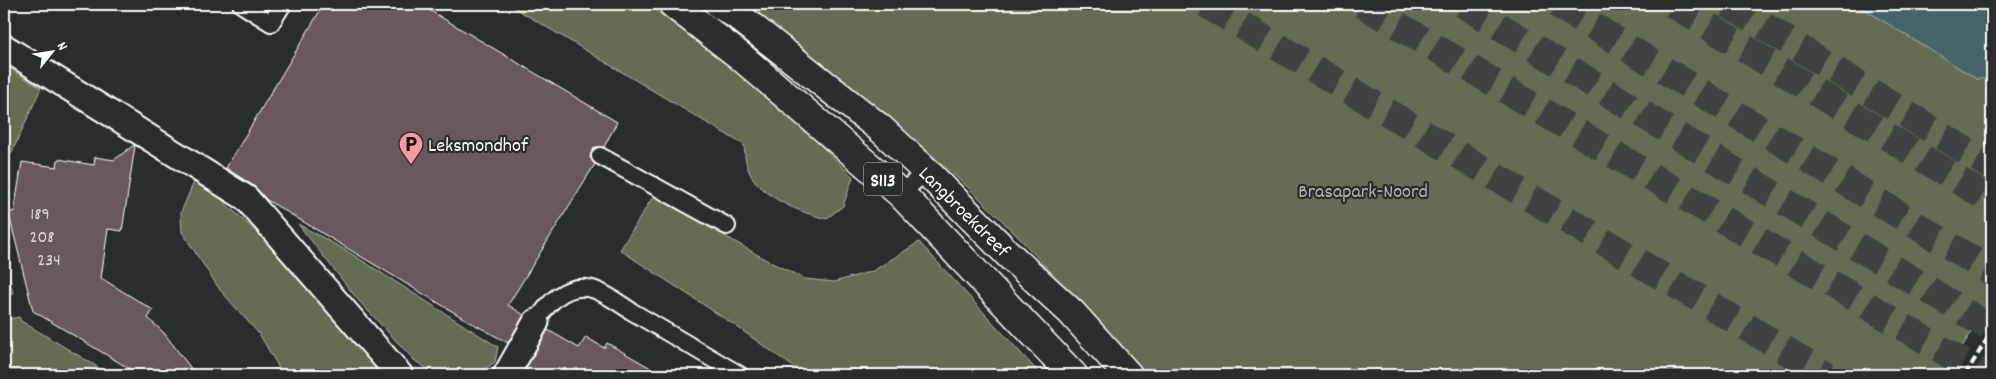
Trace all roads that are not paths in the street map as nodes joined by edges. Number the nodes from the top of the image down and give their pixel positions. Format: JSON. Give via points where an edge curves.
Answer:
{"nodes":[{"id":1,"x":241,"y":4,"type":"edge"},
{"id":2,"x":283,"y":4,"type":"edge"},
{"id":3,"x":673,"y":4,"type":"edge"},
{"id":4,"x":719,"y":4,"type":"edge"},
{"id":5,"x":4,"y":47,"type":"edge"},
{"id":6,"x":600,"y":156,"type":"dead end"},
{"id":7,"x":926,"y":171,"type":"junction"},
{"id":8,"x":901,"y":194,"type":"junction"},
{"id":9,"x":727,"y":226,"type":"dead end"},
{"id":10,"x":536,"y":322,"type":"joint"},
{"id":11,"x":400,"y":375,"type":"edge"},
{"id":12,"x":506,"y":375,"type":"edge"},
{"id":13,"x":740,"y":375,"type":"edge"},
{"id":14,"x":1073,"y":375,"type":"edge"},
{"id":15,"x":1128,"y":375,"type":"edge"}],
"edges":[{"from":1,"to":2,"type":"lane","via":[[271,23]]},
{"from":3,"to":8,"type":"main road","name":"Langbroekdreef","number":"S113","via":[[740,56]]},
{"from":4,"to":7,"type":"main road","name":"Langbroekdreef","number":"S113","via":[[881,128]]},
{"from":5,"to":11,"type":"street","via":[[246,198]]},
{"from":6,"to":9,"type":"lane"},
{"from":7,"to":8,"type":"lane"},
{"from":7,"to":15,"type":"main road","name":"Langbroekdreef","number":"S113","via":[[1071,312]]},
{"from":8,"to":14,"type":"main road","name":"Langbroekdreef","number":"S113"},
{"from":10,"to":12,"type":"street"},
{"from":10,"to":13,"type":"lane","via":[[552,300],[575,288],[587,288]]}]}
